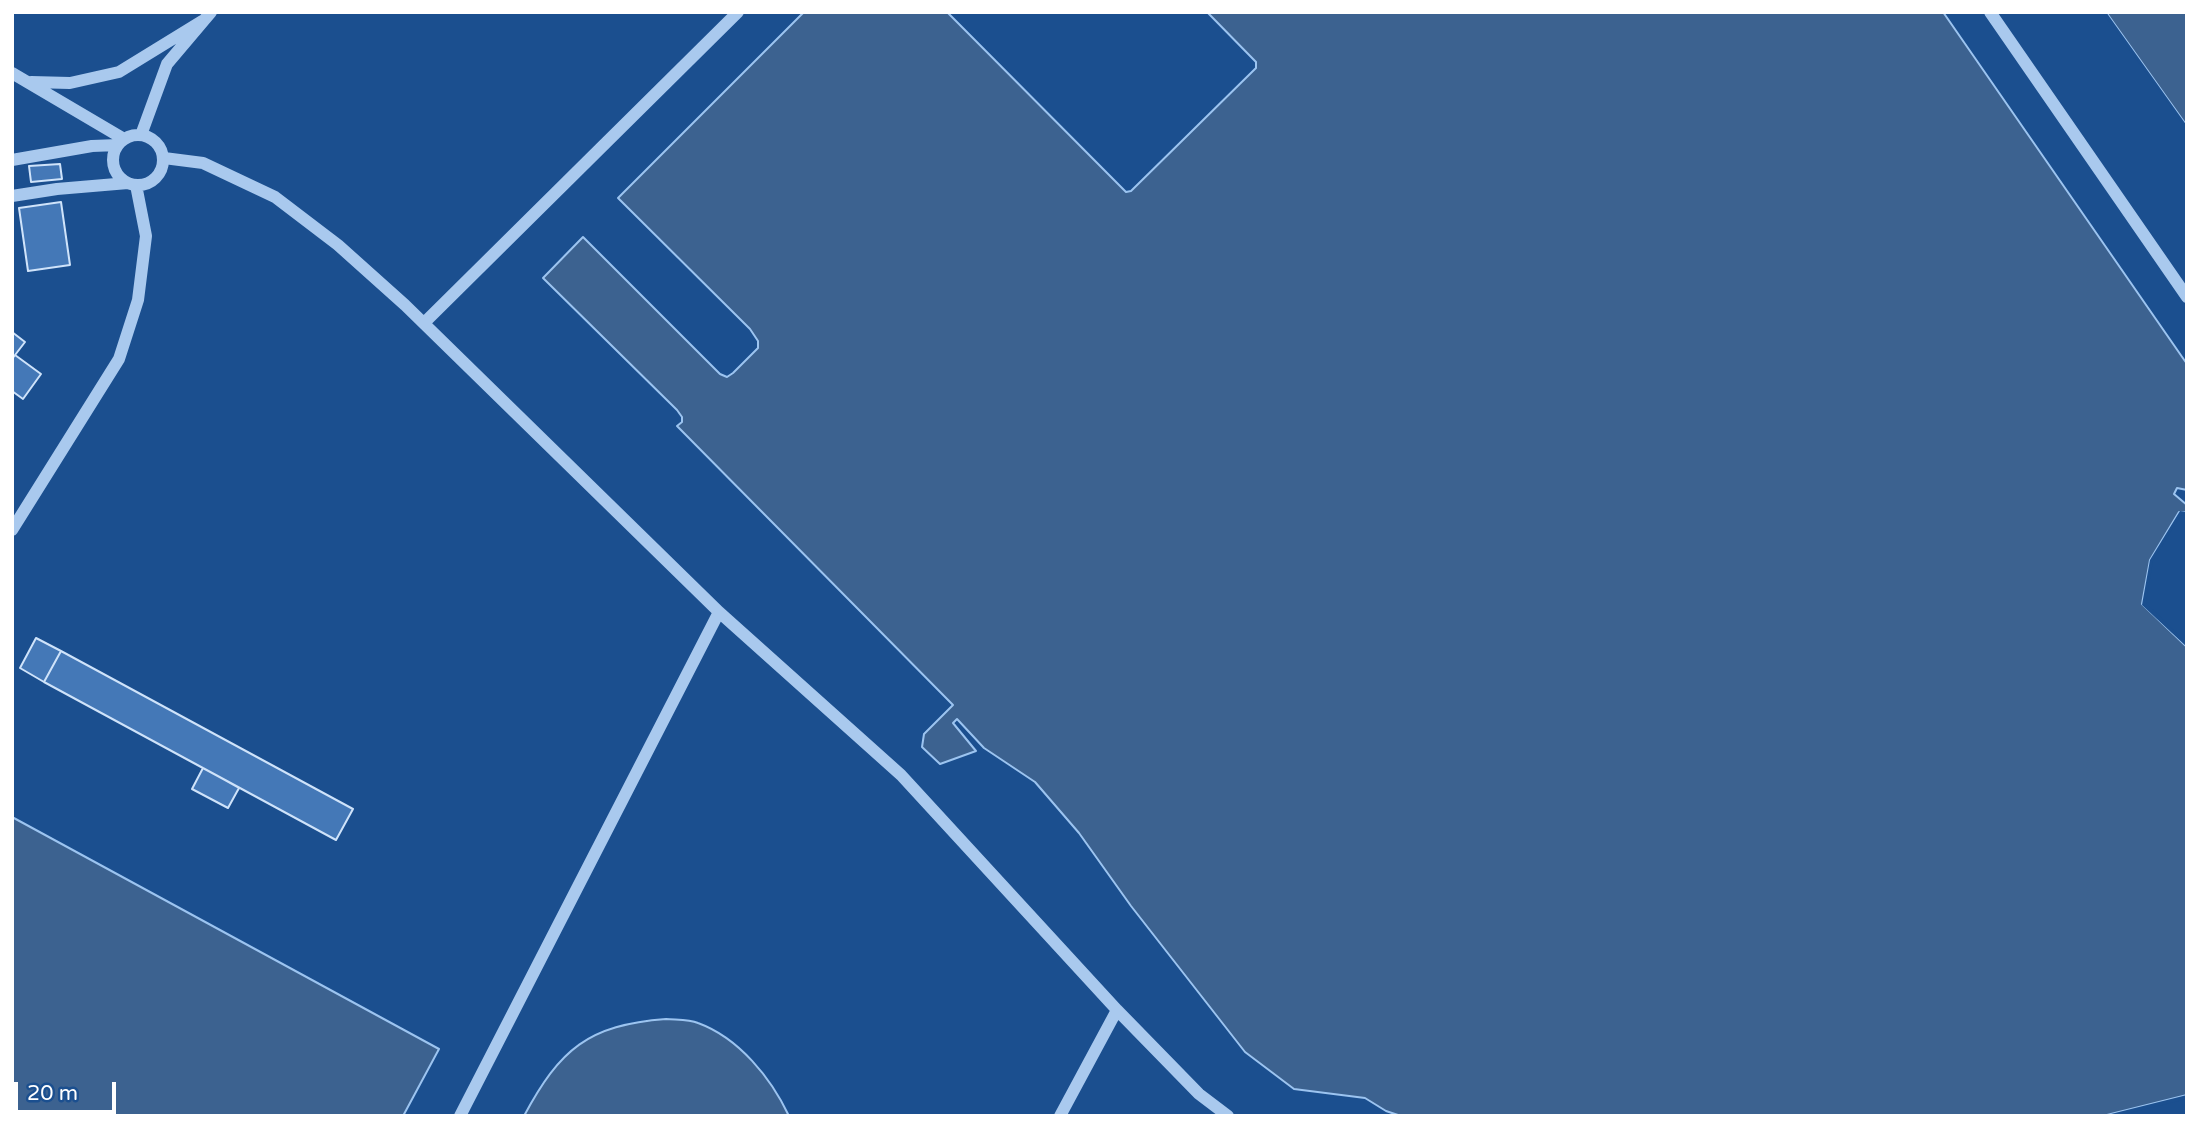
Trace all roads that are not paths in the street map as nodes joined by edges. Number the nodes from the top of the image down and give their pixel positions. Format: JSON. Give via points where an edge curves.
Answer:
{"nodes":[{"id":1,"x":738,"y":12,"type":"edge"},
{"id":2,"x":1990,"y":12,"type":"edge"},
{"id":3,"x":206,"y":17,"type":"edge"},
{"id":4,"x":12,"y":74,"type":"edge"},
{"id":5,"x":31,"y":82,"type":"junction"},
{"id":6,"x":141,"y":135,"type":"junction"},
{"id":7,"x":121,"y":142,"type":"junction"},
{"id":8,"x":164,"y":158,"type":"junction"},
{"id":9,"x":12,"y":160,"type":"edge"},
{"id":10,"x":132,"y":184,"type":"junction"},
{"id":11,"x":12,"y":196,"type":"edge"},
{"id":12,"x":2187,"y":297,"type":"edge"},
{"id":13,"x":424,"y":323,"type":"junction"},
{"id":14,"x":12,"y":530,"type":"edge"},
{"id":15,"x":719,"y":612,"type":"junction"},
{"id":16,"x":1117,"y":1010,"type":"junction"},
{"id":17,"x":460,"y":1116,"type":"edge"},
{"id":18,"x":1060,"y":1116,"type":"edge"},
{"id":19,"x":1228,"y":1116,"type":"edge"}],
"edges":[{"from":1,"to":13,"type":"lane"},
{"from":2,"to":12,"type":"lane"},
{"from":3,"to":5,"type":"lane","via":[[119,72],[69,83]]},
{"from":3,"to":6,"type":"lane","via":[[167,65]]},
{"from":4,"to":5,"type":"lane"},
{"from":5,"to":7,"type":"lane"},
{"from":6,"to":7,"type":"lane"},
{"from":6,"to":8,"type":"lane","via":[[156,143]]},
{"from":7,"to":9,"type":"lane"},
{"from":7,"to":10,"type":"lane","via":[[114,153],[115,170]]},
{"from":8,"to":10,"type":"lane","via":[[159,175],[145,185]]},
{"from":8,"to":13,"type":"lane","via":[[202,163],[275,197],[338,245]]},
{"from":10,"to":11,"type":"lane"},
{"from":10,"to":14,"type":"lane","via":[[146,236],[138,300],[119,359]]},
{"from":13,"to":15,"type":"lane"},
{"from":15,"to":16,"type":"lane","via":[[901,775]]},
{"from":15,"to":17,"type":"lane"},
{"from":16,"to":18,"type":"lane"},
{"from":16,"to":19,"type":"lane","via":[[1199,1094]]}]}
